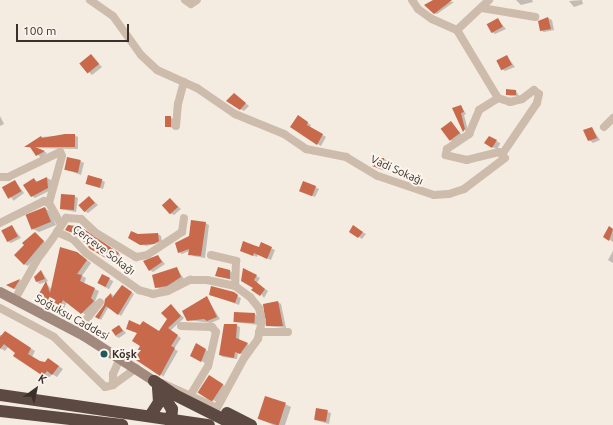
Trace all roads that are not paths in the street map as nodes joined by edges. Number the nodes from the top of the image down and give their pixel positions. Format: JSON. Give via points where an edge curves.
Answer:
{"nodes":[{"id":1,"x":90,"y":0,"type":"edge"},
{"id":2,"x":184,"y":0,"type":"edge"},
{"id":3,"x":197,"y":0,"type":"edge"},
{"id":4,"x":412,"y":0,"type":"edge"},
{"id":5,"x":489,"y":0,"type":"edge"},
{"id":6,"x":482,"y":8,"type":"junction"},
{"id":7,"x":535,"y":17,"type":"dead end"},
{"id":8,"x":457,"y":30,"type":"junction"},
{"id":9,"x":184,"y":82,"type":"junction"},
{"id":10,"x":498,"y":98,"type":"junction"},
{"id":11,"x":613,"y":118,"type":"edge"},
{"id":12,"x":176,"y":126,"type":"dead end"},
{"id":13,"x":604,"y":128,"type":"dead end"},
{"id":14,"x":503,"y":153,"type":"junction"},
{"id":15,"x":0,"y":177,"type":"edge"},
{"id":16,"x":49,"y":203,"type":"junction"},
{"id":17,"x":184,"y":218,"type":"dead end"},
{"id":18,"x":0,"y":223,"type":"edge"},
{"id":19,"x":59,"y":228,"type":"junction"},
{"id":20,"x":211,"y":255,"type":"dead end"},
{"id":21,"x":235,"y":286,"type":"junction"},
{"id":22,"x":0,"y":292,"type":"edge"},
{"id":23,"x":15,"y":299,"type":"junction"},
{"id":24,"x":100,"y":302,"type":"dead end"},
{"id":25,"x":0,"y":308,"type":"edge"},
{"id":26,"x":181,"y":326,"type":"dead end"},
{"id":27,"x":76,"y":332,"type":"junction"},
{"id":28,"x":259,"y":332,"type":"junction"},
{"id":29,"x":288,"y":332,"type":"dead end"},
{"id":30,"x":120,"y":358,"type":"junction"},
{"id":31,"x":136,"y":368,"type":"junction"},
{"id":32,"x":156,"y":384,"type":"junction"},
{"id":33,"x":112,"y":385,"type":"junction"},
{"id":34,"x":191,"y":394,"type":"junction"},
{"id":35,"x":0,"y":395,"type":"edge"},
{"id":36,"x":175,"y":395,"type":"junction"},
{"id":37,"x":217,"y":408,"type":"junction"},
{"id":38,"x":0,"y":410,"type":"edge"},
{"id":39,"x":150,"y":416,"type":"junction"},
{"id":40,"x":172,"y":422,"type":"edge"},
{"id":41,"x":186,"y":423,"type":"edge"},
{"id":42,"x":122,"y":425,"type":"edge"},
{"id":43,"x":209,"y":425,"type":"edge"},
{"id":44,"x":235,"y":425,"type":"edge"},
{"id":45,"x":251,"y":425,"type":"edge"}],
"edges":[{"from":1,"to":9,"type":"street","name":"Vadi Sokağı","via":[[113,16],[150,64]]},
{"from":2,"to":3,"type":"street","via":[[191,4]]},
{"from":4,"to":8,"type":"street","via":[[418,9],[432,20]]},
{"from":5,"to":6,"type":"street"},
{"from":6,"to":7,"type":"street"},
{"from":6,"to":8,"type":"street"},
{"from":8,"to":10,"type":"street","via":[[498,94]]},
{"from":9,"to":12,"type":"street"},
{"from":9,"to":14,"type":"street","name":"Vadi Sokağı","via":[[235,114],[284,134],[306,149],[346,157],[378,176],[425,194],[443,195],[464,189],[502,161],[505,158]]},
{"from":10,"to":14,"type":"street","name":"Vadi Sokağı","via":[[510,102],[522,99],[534,90],[539,94],[537,103]]},
{"from":10,"to":14,"type":"street","via":[[480,110],[469,134],[448,148],[445,153],[450,157],[467,160]]},
{"from":11,"to":13,"type":"street"},
{"from":15,"to":16,"type":"street","via":[[8,177],[60,152],[62,156]]},
{"from":16,"to":18,"type":"street","via":[[38,202]]},
{"from":16,"to":19,"type":"street"},
{"from":17,"to":19,"type":"street","via":[[182,232],[147,255],[136,257],[107,241],[81,219],[66,218]]},
{"from":19,"to":21,"type":"street","name":"Çerçeve Sokağı","via":[[73,238],[86,253],[140,290],[153,294],[168,291],[190,280],[207,280]]},
{"from":19,"to":23,"type":"street","name":"Çerçeve Sokağı"},
{"from":20,"to":21,"type":"street","via":[[236,261]]},
{"from":21,"to":28,"type":"street","name":"Çerçeve Sokağı","via":[[250,297],[259,308],[262,321]]},
{"from":22,"to":23,"type":"main road","name":"Soğuksu Caddesi"},
{"from":23,"to":27,"type":"main road","name":"Soğuksu Caddesi"},
{"from":24,"to":27,"type":"street"},
{"from":25,"to":33,"type":"street","via":[[54,337],[94,378],[105,387]]},
{"from":26,"to":34,"type":"street","via":[[212,327],[216,332],[208,366]]},
{"from":27,"to":30,"type":"main road","name":"Soğuksu Caddesi"},
{"from":28,"to":29,"type":"street"},
{"from":28,"to":37,"type":"street","name":"Çerçeve Sokağı"},
{"from":30,"to":31,"type":"main road","name":"Soğuksu Caddesi"},
{"from":30,"to":33,"type":"street","via":[[113,374]]},
{"from":31,"to":32,"type":"main road","name":"Soğuksu Caddesi"},
{"from":31,"to":33,"type":"street"},
{"from":32,"to":34,"type":"street","name":"Soğuksu Caddesi"},
{"from":32,"to":36,"type":"highway"},
{"from":32,"to":39,"type":"highway","via":[[159,402]]},
{"from":32,"to":40,"type":"highway","via":[[172,408]]},
{"from":34,"to":37,"type":"street","name":"Soğuksu Caddesi"},
{"from":35,"to":39,"type":"highway"},
{"from":36,"to":41,"type":"highway","via":[[184,406]]},
{"from":36,"to":44,"type":"highway"},
{"from":37,"to":45,"type":"highway"},
{"from":38,"to":42,"type":"highway"},
{"from":39,"to":40,"type":"highway"},
{"from":40,"to":41,"type":"highway"},
{"from":41,"to":43,"type":"highway"}]}
